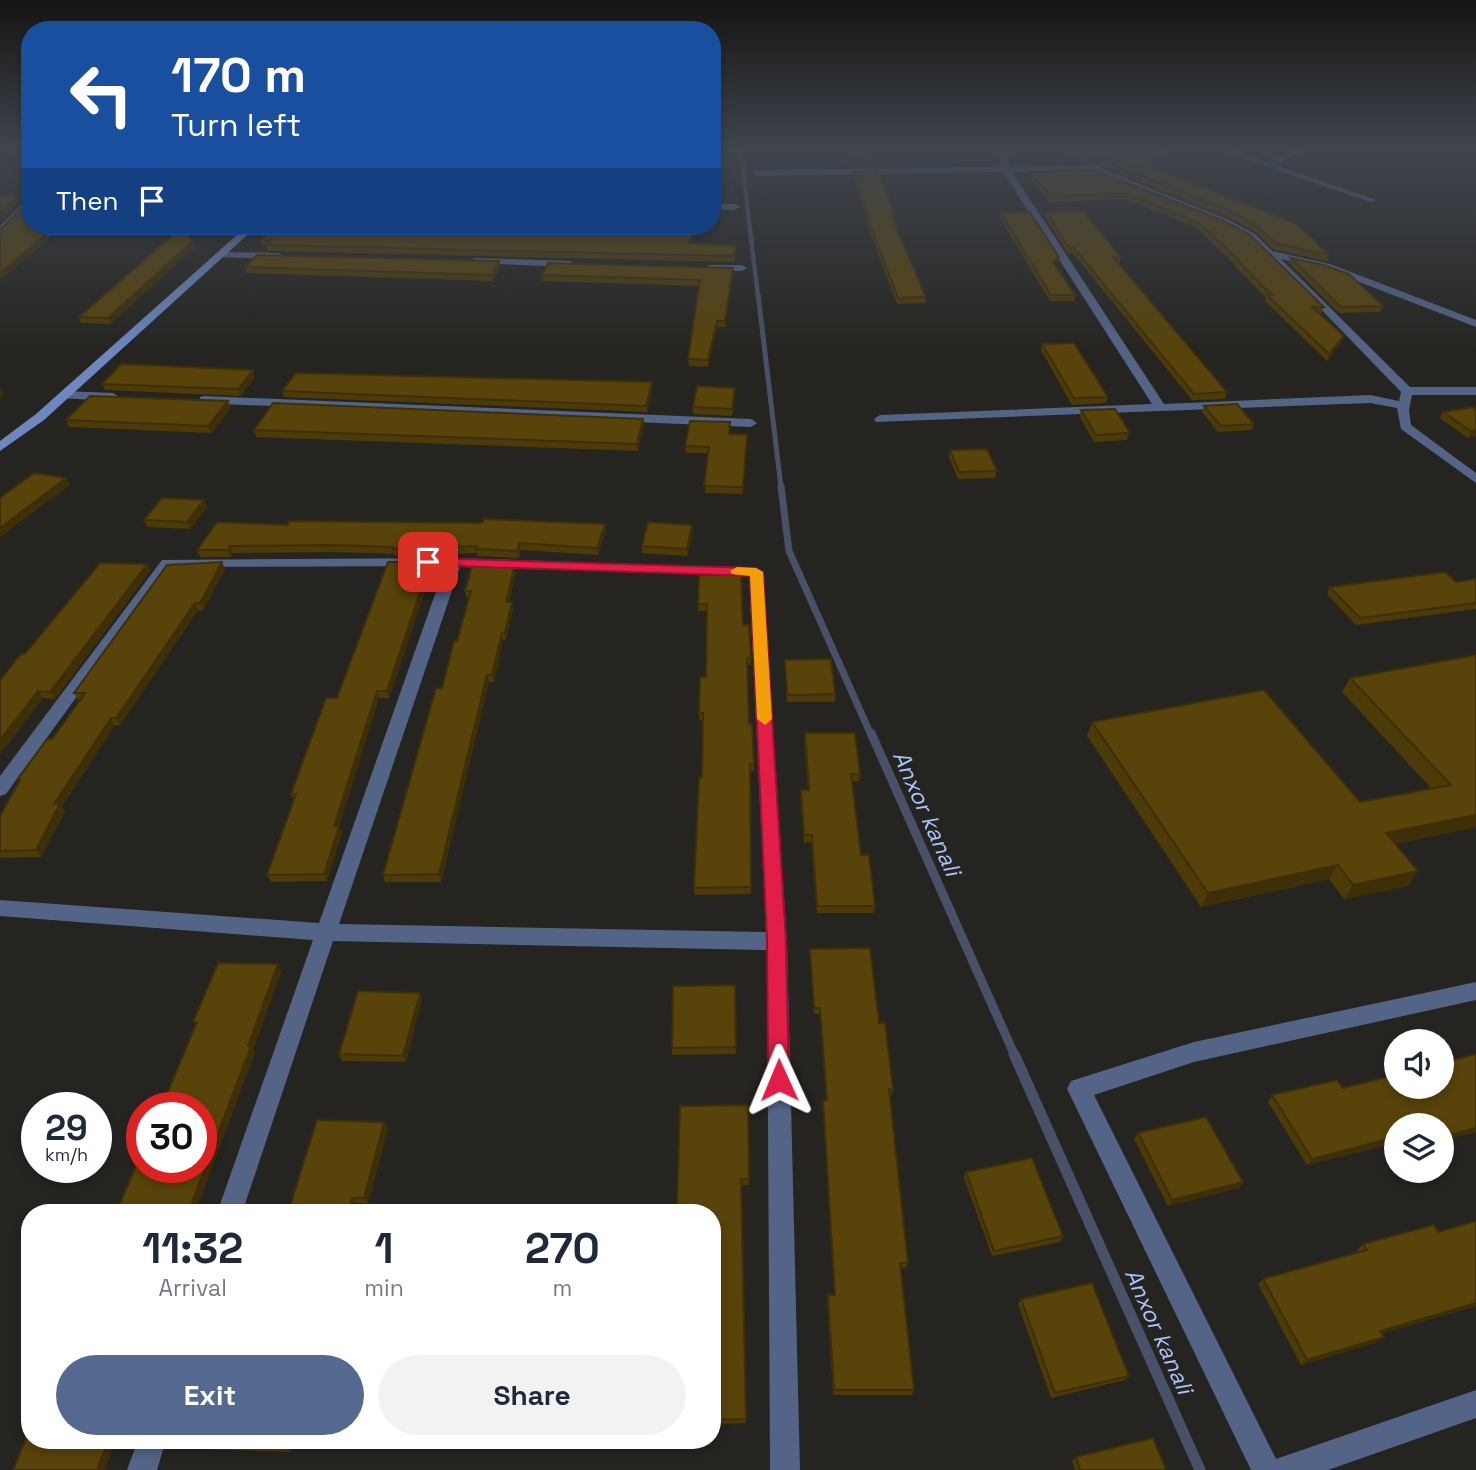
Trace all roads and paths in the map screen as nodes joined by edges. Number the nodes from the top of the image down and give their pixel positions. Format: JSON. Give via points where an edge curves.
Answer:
{"nodes":[{"id":1,"x":12,"y":216,"type":"edge"},
{"id":2,"x":1036,"y":216,"type":"edge"},
{"id":3,"x":1210,"y":216,"type":"edge"},
{"id":4,"x":0,"y":232,"type":"edge"},
{"id":5,"x":242,"y":235,"type":"edge"},
{"id":6,"x":1269,"y":253,"type":"junction"},
{"id":7,"x":220,"y":255,"type":"junction"},
{"id":8,"x":288,"y":256,"type":"edge"},
{"id":9,"x":467,"y":261,"type":"edge"},
{"id":10,"x":577,"y":264,"type":"edge"},
{"id":11,"x":700,"y":267,"type":"edge"},
{"id":12,"x":741,"y":268,"type":"dead end"},
{"id":13,"x":1476,"y":324,"type":"edge"},
{"id":14,"x":1407,"y":391,"type":"junction"},
{"id":15,"x":1476,"y":391,"type":"edge"},
{"id":16,"x":64,"y":395,"type":"junction"},
{"id":17,"x":133,"y":397,"type":"edge"},
{"id":18,"x":188,"y":400,"type":"edge"},
{"id":19,"x":1159,"y":406,"type":"junction"},
{"id":20,"x":1404,"y":406,"type":"junction"},
{"id":21,"x":880,"y":419,"type":"dead end"},
{"id":22,"x":751,"y":423,"type":"dead end"},
{"id":23,"x":0,"y":447,"type":"edge"},
{"id":24,"x":1476,"y":479,"type":"edge"},
{"id":25,"x":454,"y":562,"type":"junction"},
{"id":26,"x":0,"y":789,"type":"edge"},
{"id":27,"x":0,"y":908,"type":"edge"},
{"id":28,"x":324,"y":932,"type":"junction"},
{"id":29,"x":777,"y":941,"type":"junction"},
{"id":30,"x":1476,"y":990,"type":"edge"},
{"id":31,"x":232,"y":1204,"type":"edge"},
{"id":32,"x":1476,"y":1404,"type":"edge"},
{"id":33,"x":149,"y":1449,"type":"edge"},
{"id":34,"x":142,"y":1470,"type":"edge"},
{"id":35,"x":785,"y":1470,"type":"edge"},
{"id":36,"x":1266,"y":1470,"type":"edge"},
{"id":37,"x":1286,"y":1470,"type":"edge"}],
"edges":[{"from":1,"to":4,"type":"street"},
{"from":2,"to":19,"type":"street"},
{"from":3,"to":6,"type":"street","via":[[1252,236]]},
{"from":5,"to":7,"type":"street"},
{"from":6,"to":13,"type":"street","via":[[1326,266]]},
{"from":6,"to":14,"type":"street"},
{"from":7,"to":8,"type":"street"},
{"from":7,"to":16,"type":"street"},
{"from":9,"to":10,"type":"street"},
{"from":11,"to":12,"type":"street"},
{"from":14,"to":15,"type":"street"},
{"from":14,"to":20,"type":"street"},
{"from":16,"to":17,"type":"street"},
{"from":16,"to":23,"type":"street"},
{"from":18,"to":22,"type":"street"},
{"from":19,"to":20,"type":"street","via":[[1370,398]]},
{"from":19,"to":21,"type":"street"},
{"from":20,"to":24,"type":"street","via":[[1405,426]]},
{"from":25,"to":26,"type":"street","via":[[167,563]]},
{"from":25,"to":28,"type":"street"},
{"from":25,"to":29,"type":"street","via":[[756,572]]},
{"from":27,"to":28,"type":"street"},
{"from":28,"to":29,"type":"street"},
{"from":28,"to":31,"type":"street"},
{"from":29,"to":35,"type":"street"},
{"from":30,"to":36,"type":"street","via":[[1194,1052],[1079,1089]]},
{"from":32,"to":37,"type":"street"},
{"from":33,"to":34,"type":"street"}]}
